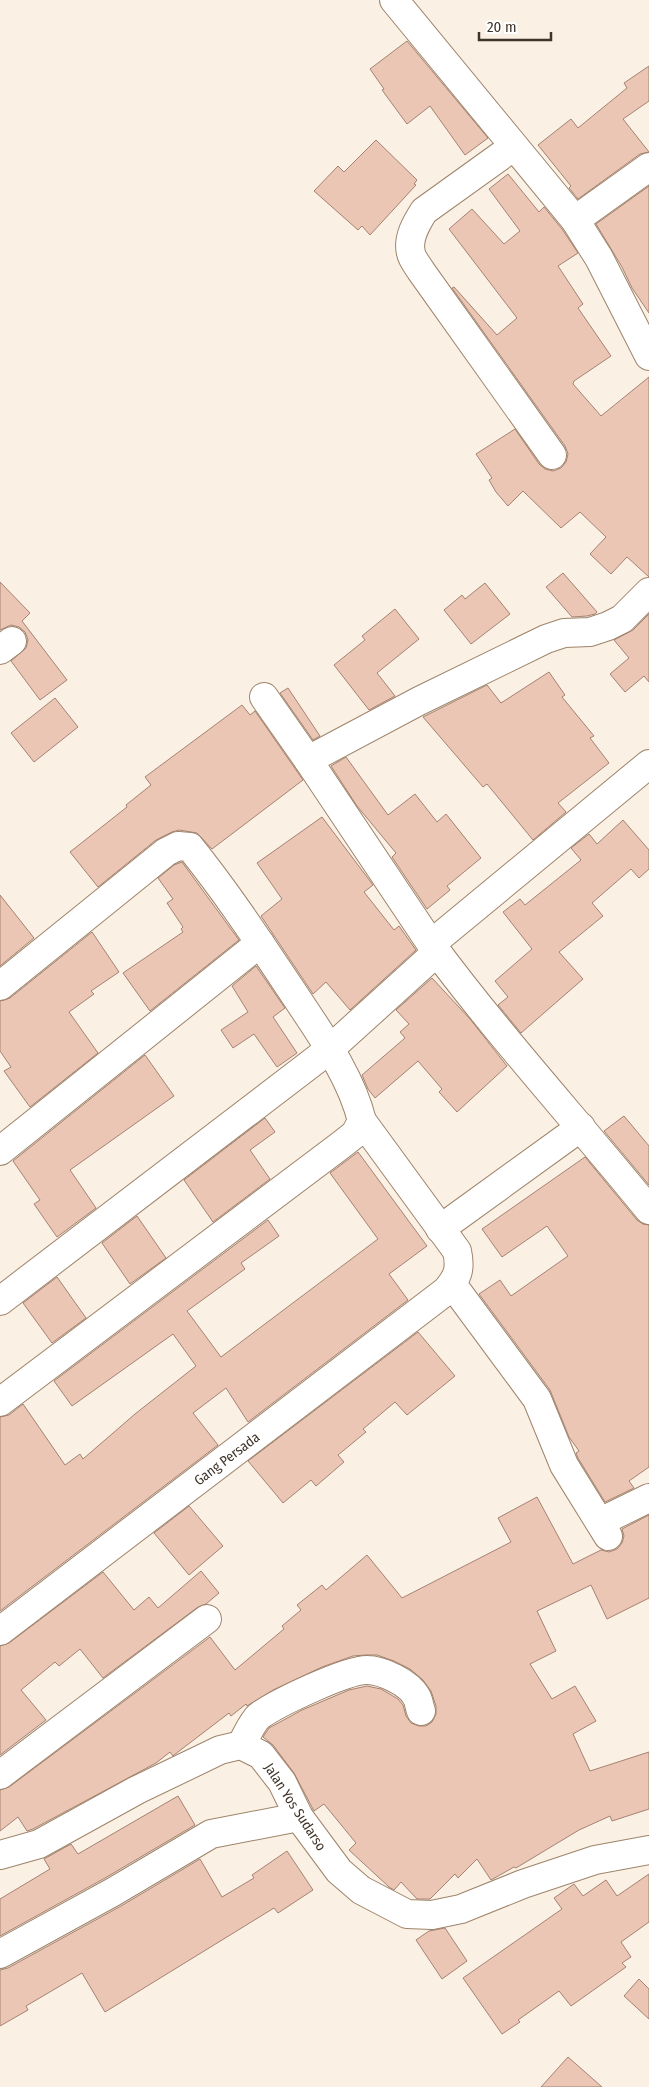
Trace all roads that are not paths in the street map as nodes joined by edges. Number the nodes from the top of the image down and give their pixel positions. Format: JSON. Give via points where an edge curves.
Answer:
{"nodes":[{"id":1,"x":394,"y":0,"type":"edge"},
{"id":2,"x":513,"y":147,"type":"junction"},
{"id":3,"x":649,"y":167,"type":"edge"},
{"id":4,"x":574,"y":220,"type":"junction"},
{"id":5,"x":649,"y":356,"type":"edge"},
{"id":6,"x":552,"y":455,"type":"dead end"},
{"id":7,"x":649,"y":592,"type":"edge"},
{"id":8,"x":264,"y":697,"type":"dead end"},
{"id":9,"x":308,"y":760,"type":"junction"},
{"id":10,"x":643,"y":769,"type":"edge"},
{"id":11,"x":260,"y":943,"type":"junction"},
{"id":12,"x":434,"y":948,"type":"junction"},
{"id":13,"x":0,"y":986,"type":"edge"},
{"id":14,"x":330,"y":1050,"type":"junction"},
{"id":15,"x":362,"y":1121,"type":"junction"},
{"id":16,"x":581,"y":1127,"type":"junction"},
{"id":17,"x":0,"y":1151,"type":"edge"},
{"id":18,"x":649,"y":1210,"type":"edge"},
{"id":19,"x":440,"y":1229,"type":"junction"},
{"id":20,"x":452,"y":1284,"type":"junction"},
{"id":21,"x":0,"y":1301,"type":"edge"},
{"id":22,"x":0,"y":1402,"type":"edge"},
{"id":23,"x":649,"y":1498,"type":"edge"},
{"id":24,"x":207,"y":1619,"type":"dead end"},
{"id":25,"x":0,"y":1632,"type":"edge"},
{"id":26,"x":420,"y":1711,"type":"dead end"},
{"id":27,"x":241,"y":1745,"type":"junction"},
{"id":28,"x":0,"y":1774,"type":"edge"},
{"id":29,"x":299,"y":1817,"type":"junction"},
{"id":30,"x":649,"y":1850,"type":"edge"},
{"id":31,"x":0,"y":1855,"type":"edge"},
{"id":32,"x":0,"y":1954,"type":"edge"}],
"edges":[{"from":1,"to":2,"type":"street"},
{"from":2,"to":4,"type":"street"},
{"from":2,"to":6,"type":"street","via":[[424,210],[411,238],[411,253]]},
{"from":3,"to":4,"type":"street"},
{"from":4,"to":5,"type":"street","via":[[599,258]]},
{"from":7,"to":9,"type":"street","via":[[622,619],[608,626],[590,632],[555,636],[419,701]]},
{"from":8,"to":9,"type":"street"},
{"from":9,"to":12,"type":"street"},
{"from":10,"to":12,"type":"street"},
{"from":11,"to":13,"type":"street","via":[[190,847],[178,846],[166,852]]},
{"from":11,"to":14,"type":"street"},
{"from":11,"to":17,"type":"street"},
{"from":12,"to":14,"type":"street"},
{"from":12,"to":16,"type":"street"},
{"from":14,"to":15,"type":"street","via":[[354,1097]]},
{"from":14,"to":21,"type":"street"},
{"from":15,"to":19,"type":"street"},
{"from":15,"to":22,"type":"street","via":[[355,1134],[341,1145]]},
{"from":16,"to":18,"type":"street"},
{"from":16,"to":19,"type":"street"},
{"from":19,"to":20,"type":"street","via":[[457,1251],[460,1267]]},
{"from":20,"to":23,"type":"street","via":[[537,1399],[564,1465],[604,1529]]},
{"from":20,"to":25,"type":"street","name":"Gang Persada"},
{"from":24,"to":28,"type":"street"},
{"from":26,"to":27,"type":"street","via":[[417,1696],[409,1687],[392,1677],[367,1670],[342,1676],[296,1695],[258,1717]]},
{"from":27,"to":29,"type":"street","name":"Jalan Yos Sudarso","via":[[261,1755],[282,1782]]},
{"from":27,"to":31,"type":"street","via":[[220,1750],[138,1790],[39,1844]]},
{"from":29,"to":30,"type":"street","name":"Jalan Yos Sudarso","via":[[338,1871],[361,1890],[408,1914],[461,1909],[596,1860]]},
{"from":29,"to":32,"type":"street","via":[[211,1834]]}]}
